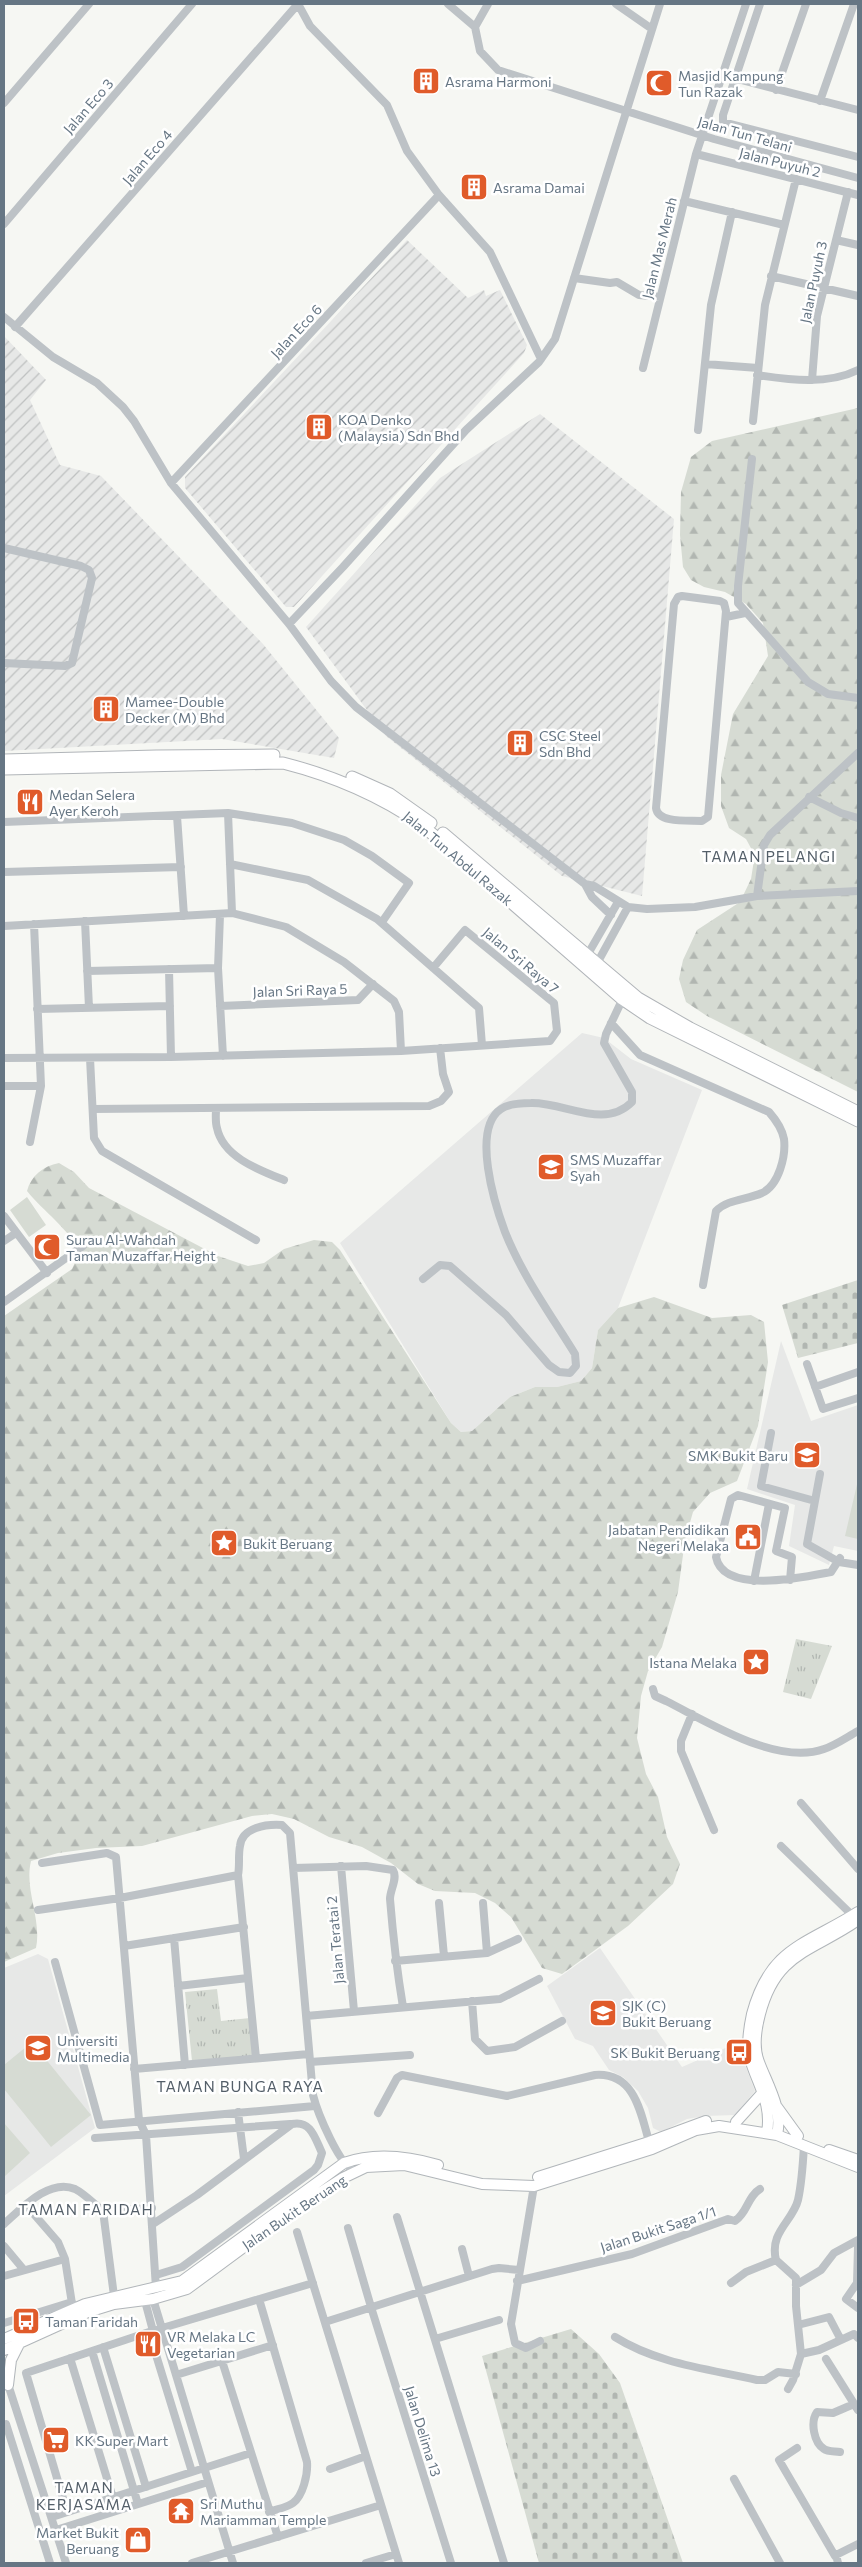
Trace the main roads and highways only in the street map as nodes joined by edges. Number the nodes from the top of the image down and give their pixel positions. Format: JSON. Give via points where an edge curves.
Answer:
{"nodes":[{"id":1,"x":4,"y":760,"type":"edge"},
{"id":2,"x":4,"y":769,"type":"edge"},
{"id":3,"x":585,"y":960,"type":"junction"},
{"id":4,"x":625,"y":994,"type":"junction"},
{"id":5,"x":858,"y":1112,"type":"edge"},
{"id":6,"x":858,"y":1121,"type":"edge"},
{"id":7,"x":856,"y":1916,"type":"edge"},
{"id":8,"x":764,"y":2091,"type":"junction"},
{"id":9,"x":777,"y":2107,"type":"junction"},
{"id":10,"x":736,"y":2122,"type":"junction"},
{"id":11,"x":773,"y":2131,"type":"junction"},
{"id":12,"x":801,"y":2140,"type":"junction"},
{"id":13,"x":650,"y":2146,"type":"junction"},
{"id":14,"x":858,"y":2160,"type":"edge"},
{"id":15,"x":858,"y":2168,"type":"edge"},
{"id":16,"x":4,"y":2339,"type":"edge"},
{"id":17,"x":19,"y":2344,"type":"junction"},
{"id":18,"x":4,"y":2350,"type":"edge"},
{"id":19,"x":6,"y":2382,"type":"edge"}],
"edges":[{"from":1,"to":3,"type":"highway","name":"Jalan Tun Abdul Razak","via":[[243,754],[283,756],[315,763],[375,786],[407,804]]},
{"from":2,"to":3,"type":"highway","name":"Jalan Tun Abdul Razak","via":[[275,763],[313,770],[376,796],[422,825]]},
{"from":3,"to":4,"type":"highway","name":"Jalan Tun Abdul Razak"},
{"from":4,"to":5,"type":"highway","name":"Jalan Tun Abdul Razak"},
{"from":4,"to":6,"type":"highway","name":"Jalan Tun Abdul Razak","via":[[650,1018]]},
{"from":7,"to":8,"type":"main road","via":[[781,1958],[764,1981],[750,2022],[748,2051]]},
{"from":7,"to":9,"type":"main road","via":[[788,1961],[767,1990],[757,2023],[757,2056]]},
{"from":8,"to":10,"type":"main road"},
{"from":8,"to":11,"type":"main road"},
{"from":9,"to":11,"type":"main road"},
{"from":9,"to":12,"type":"main road"},
{"from":10,"to":11,"type":"main road","name":"Jalan Bukit Beruang"},
{"from":10,"to":13,"type":"main road","name":"Jalan Bukit Beruang","via":[[699,2122]]},
{"from":11,"to":12,"type":"main road","name":"Jalan Bukit Beruang"},
{"from":11,"to":13,"type":"main road","name":"Jalan Bukit Beruang","via":[[707,2127]]},
{"from":12,"to":14,"type":"main road","name":"Jalan Bukit Beruang"},
{"from":12,"to":15,"type":"main road","name":"Jalan Bukit Beruang","via":[[842,2163]]},
{"from":13,"to":16,"type":"main road","name":"Jalan Bukit Beruang","via":[[533,2179],[484,2178],[428,2162],[388,2156],[372,2156],[344,2163],[182,2281],[73,2306]]},
{"from":13,"to":17,"type":"main road","name":"Jalan Bukit Beruang","via":[[534,2186],[482,2184],[404,2166],[366,2167],[301,2205],[187,2288],[149,2300],[114,2304],[88,2312]]},
{"from":17,"to":18,"type":"main road","name":"Jalan Bukit Beruang"},
{"from":17,"to":19,"type":"main road"}]}
